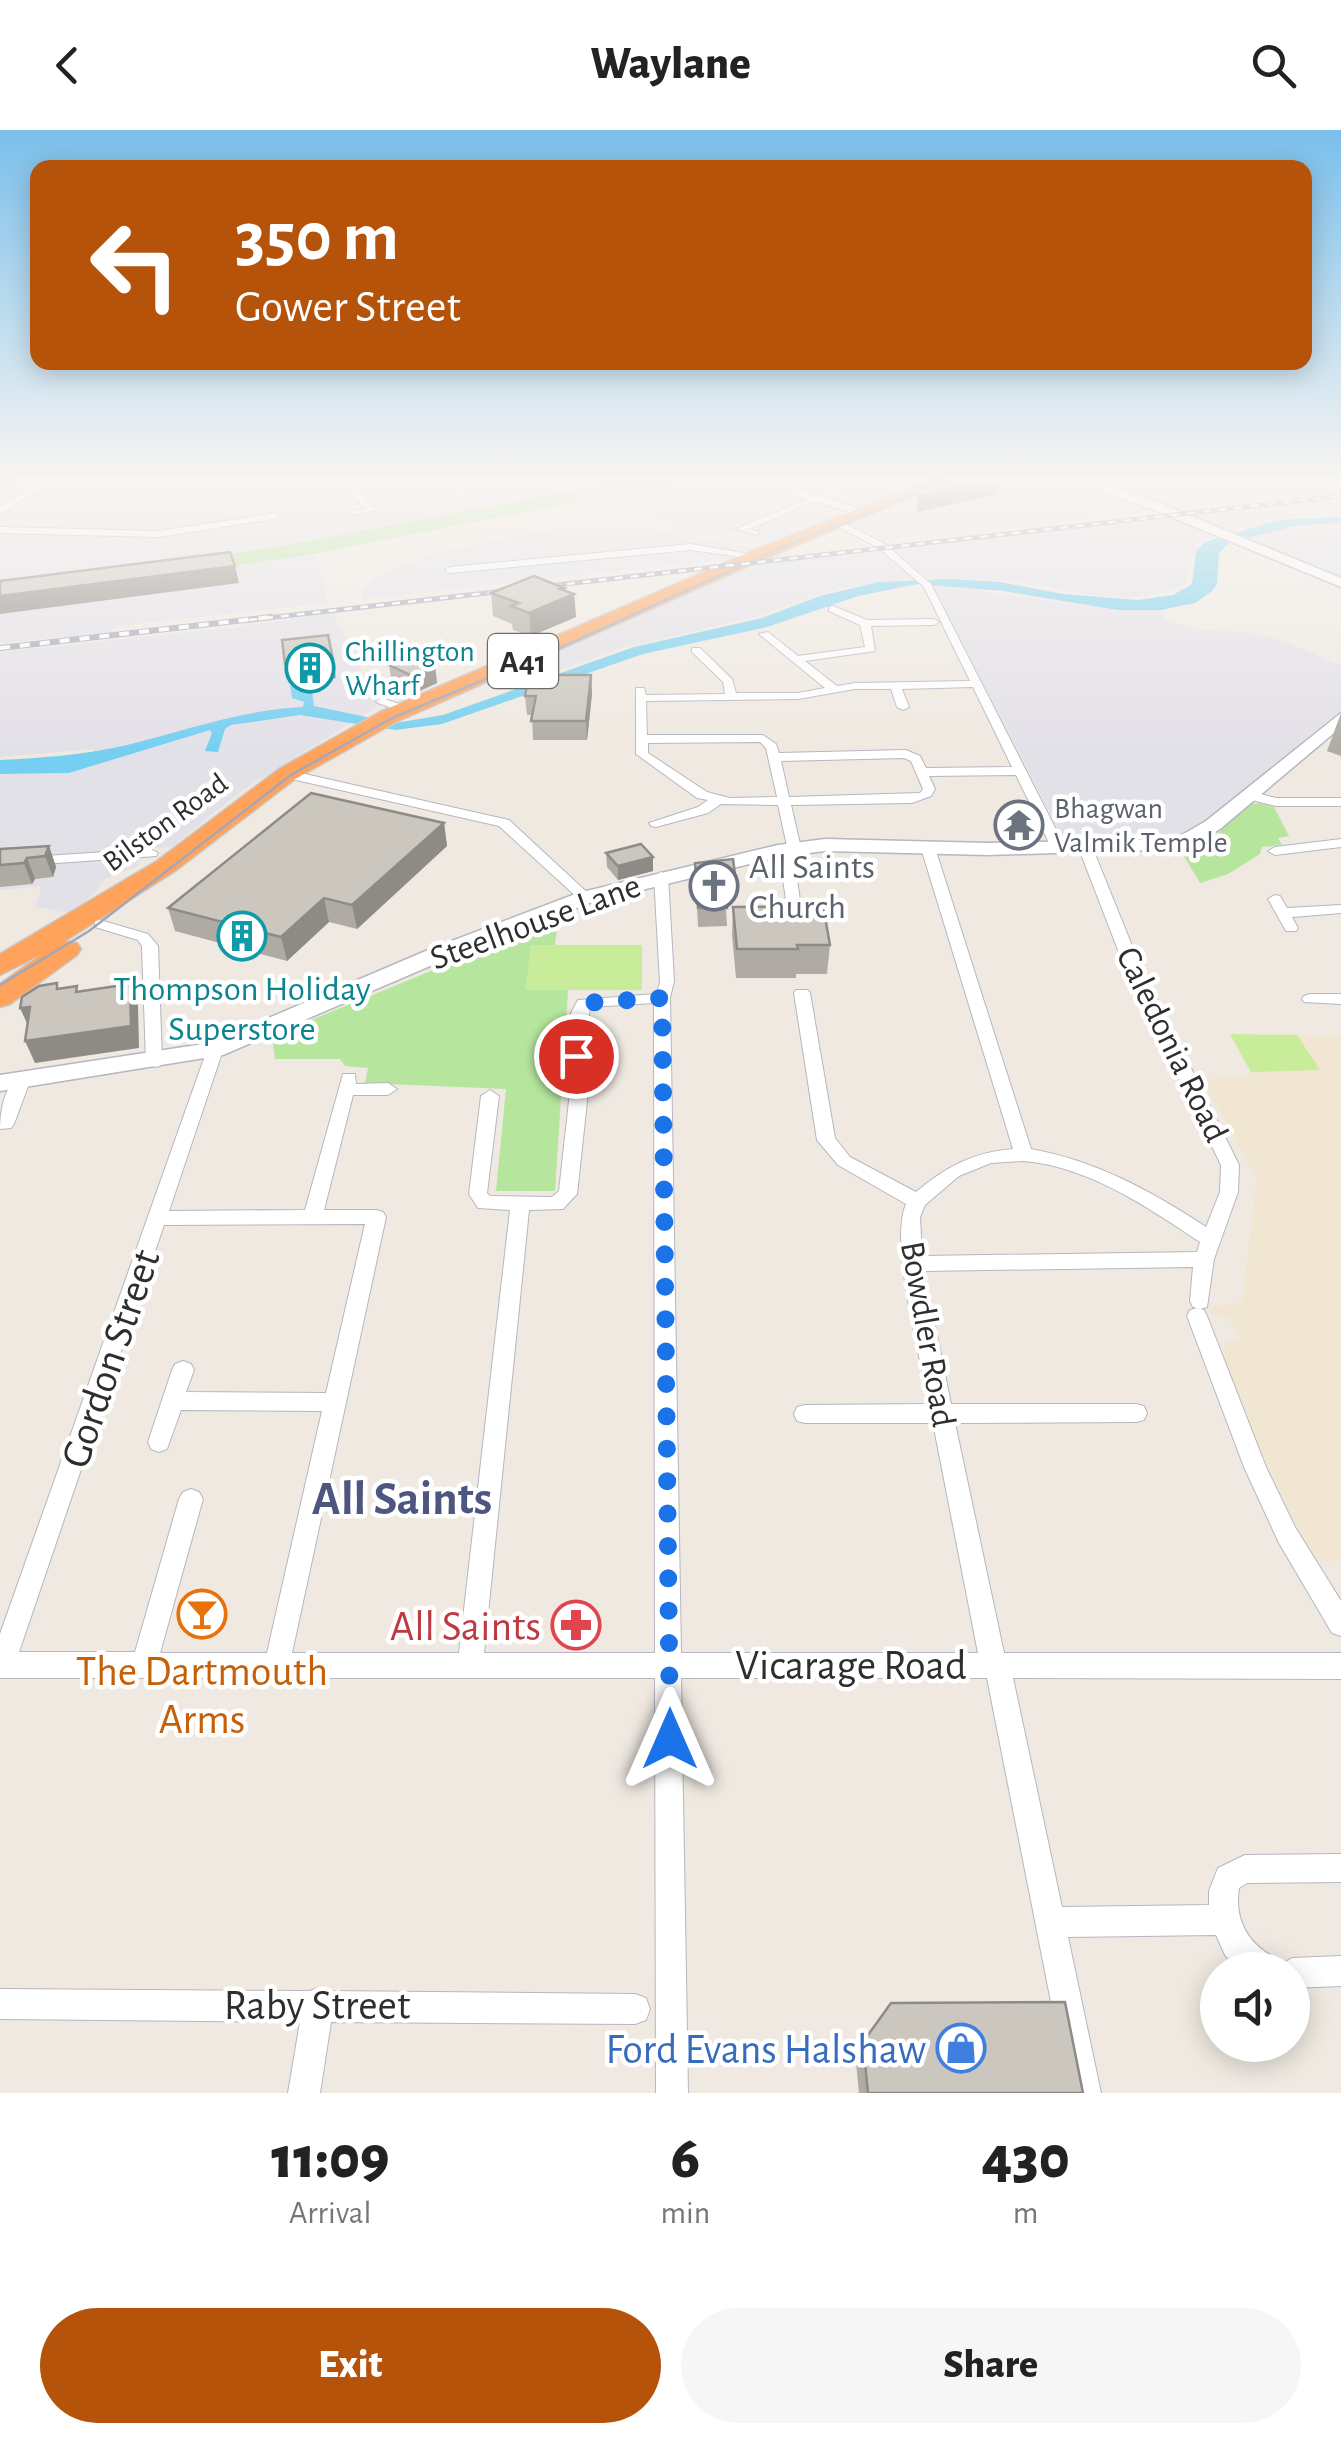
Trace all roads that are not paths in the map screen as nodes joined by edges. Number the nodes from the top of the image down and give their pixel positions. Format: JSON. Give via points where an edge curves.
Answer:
{"nodes":[{"id":1,"x":465,"y":569,"type":"edge"},
{"id":2,"x":728,"y":569,"type":"edge"},
{"id":3,"x":909,"y":569,"type":"edge"},
{"id":4,"x":1308,"y":569,"type":"edge"},
{"id":5,"x":450,"y":570,"type":"dead end"},
{"id":6,"x":1341,"y":582,"type":"edge"},
{"id":7,"x":834,"y":609,"type":"dead end"},
{"id":8,"x":934,"y":621,"type":"dead end"},
{"id":9,"x":865,"y":623,"type":"junction"},
{"id":10,"x":764,"y":634,"type":"dead end"},
{"id":11,"x":696,"y":650,"type":"dead end"},
{"id":12,"x":797,"y":659,"type":"junction"},
{"id":13,"x":978,"y":684,"type":"junction"},
{"id":14,"x":896,"y":686,"type":"junction"},
{"id":15,"x":835,"y":690,"type":"junction"},
{"id":16,"x":814,"y":694,"type":"junction"},
{"id":17,"x":730,"y":697,"type":"junction"},
{"id":18,"x":903,"y":708,"type":"dead end"},
{"id":19,"x":822,"y":711,"type":"dead end"},
{"id":20,"x":1341,"y":718,"type":"edge"},
{"id":21,"x":641,"y":739,"type":"junction"},
{"id":22,"x":774,"y":757,"type":"junction"},
{"id":23,"x":1021,"y":771,"type":"junction"},
{"id":24,"x":922,"y":772,"type":"junction"},
{"id":25,"x":287,"y":774,"type":"junction"},
{"id":26,"x":1249,"y":795,"type":"junction"},
{"id":27,"x":716,"y":801,"type":"junction"},
{"id":28,"x":783,"y":802,"type":"junction"},
{"id":29,"x":1341,"y":802,"type":"edge"},
{"id":30,"x":656,"y":822,"type":"dead end"},
{"id":31,"x":1341,"y":843,"type":"edge"},
{"id":32,"x":928,"y":848,"type":"junction"},
{"id":33,"x":790,"y":849,"type":"junction"},
{"id":34,"x":1059,"y":849,"type":"junction"},
{"id":35,"x":1086,"y":849,"type":"junction"},
{"id":36,"x":1275,"y":851,"type":"dead end"},
{"id":37,"x":159,"y":860,"type":"junction"},
{"id":38,"x":0,"y":863,"type":"edge"},
{"id":39,"x":661,"y":876,"type":"junction"},
{"id":40,"x":585,"y":897,"type":"junction"},
{"id":41,"x":794,"y":900,"type":"dead end"},
{"id":42,"x":1341,"y":909,"type":"edge"},
{"id":43,"x":110,"y":916,"type":"junction"},
{"id":44,"x":1291,"y":928,"type":"dead end"},
{"id":45,"x":0,"y":966,"type":"edge"},
{"id":46,"x":664,"y":988,"type":"junction"},
{"id":47,"x":802,"y":993,"type":"dead end"},
{"id":48,"x":1338,"y":995,"type":"edge"},
{"id":49,"x":0,"y":998,"type":"edge"},
{"id":50,"x":1310,"y":999,"type":"dead end"},
{"id":51,"x":214,"y":1050,"type":"junction"},
{"id":52,"x":576,"y":1056,"type":"dead end"},
{"id":53,"x":154,"y":1062,"type":"junction"},
{"id":54,"x":10,"y":1082,"type":"edge"},
{"id":55,"x":388,"y":1090,"type":"dead end"},
{"id":56,"x":578,"y":1092,"type":"dead end"},
{"id":57,"x":490,"y":1096,"type":"dead end"},
{"id":58,"x":4,"y":1124,"type":"dead end"},
{"id":59,"x":1024,"y":1155,"type":"junction"},
{"id":60,"x":917,"y":1201,"type":"junction"},
{"id":61,"x":520,"y":1204,"type":"junction"},
{"id":62,"x":313,"y":1216,"type":"junction"},
{"id":63,"x":157,"y":1218,"type":"junction"},
{"id":64,"x":1207,"y":1249,"type":"junction"},
{"id":65,"x":914,"y":1264,"type":"junction"},
{"id":66,"x":183,"y":1370,"type":"dead end"},
{"id":67,"x":171,"y":1401,"type":"junction"},
{"id":68,"x":332,"y":1402,"type":"junction"},
{"id":69,"x":942,"y":1413,"type":"junction"},
{"id":70,"x":1136,"y":1413,"type":"dead end"},
{"id":71,"x":806,"y":1414,"type":"dead end"},
{"id":72,"x":159,"y":1442,"type":"dead end"},
{"id":73,"x":191,"y":1499,"type":"dead end"},
{"id":74,"x":1341,"y":1624,"type":"edge"},
{"id":75,"x":996,"y":1663,"type":"junction"},
{"id":76,"x":144,"y":1664,"type":"junction"},
{"id":77,"x":276,"y":1664,"type":"junction"},
{"id":78,"x":669,"y":1664,"type":"junction"},
{"id":79,"x":1,"y":1665,"type":"edge"},
{"id":80,"x":470,"y":1665,"type":"junction"},
{"id":81,"x":1341,"y":1666,"type":"edge"},
{"id":82,"x":1341,"y":1868,"type":"edge"},
{"id":83,"x":1226,"y":1920,"type":"junction"},
{"id":84,"x":1051,"y":1922,"type":"junction"},
{"id":85,"x":1242,"y":1952,"type":"edge"},
{"id":86,"x":1341,"y":1971,"type":"edge"},
{"id":87,"x":1310,"y":1972,"type":"edge"},
{"id":88,"x":0,"y":2004,"type":"edge"},
{"id":89,"x":318,"y":2004,"type":"junction"},
{"id":90,"x":634,"y":2009,"type":"dead end"},
{"id":91,"x":304,"y":2093,"type":"edge"},
{"id":92,"x":672,"y":2093,"type":"edge"},
{"id":93,"x":1086,"y":2093,"type":"edge"}],
"edges":[{"from":1,"to":5,"type":"street"},
{"from":2,"to":25,"type":"highway","name":"Bilston Road","number":"A41","via":[[526,660],[385,714]]},
{"from":3,"to":13,"type":"street","via":[[925,582]]},
{"from":4,"to":6,"type":"street"},
{"from":7,"to":9,"type":"street"},
{"from":8,"to":9,"type":"street"},
{"from":9,"to":12,"type":"street","via":[[871,649]]},
{"from":10,"to":12,"type":"street"},
{"from":11,"to":17,"type":"street","via":[[728,681]]},
{"from":12,"to":15,"type":"street"},
{"from":13,"to":14,"type":"street"},
{"from":13,"to":23,"type":"street"},
{"from":14,"to":15,"type":"street"},
{"from":14,"to":18,"type":"street"},
{"from":15,"to":16,"type":"street"},
{"from":16,"to":17,"type":"street"},
{"from":16,"to":19,"type":"street"},
{"from":17,"to":21,"type":"street","via":[[640,694]]},
{"from":20,"to":26,"type":"street","name":"Steelhouse Lane"},
{"from":21,"to":22,"type":"street","via":[[758,738],[770,744]]},
{"from":21,"to":27,"type":"street","via":[[648,762]]},
{"from":22,"to":24,"type":"street","via":[[899,752],[916,759]]},
{"from":22,"to":28,"type":"street"},
{"from":23,"to":24,"type":"street"},
{"from":23,"to":34,"type":"street"},
{"from":24,"to":28,"type":"street","via":[[928,790],[920,798]]},
{"from":25,"to":37,"type":"highway","name":"Bilston Road","number":"A41"},
{"from":25,"to":40,"type":"street","via":[[504,824]]},
{"from":26,"to":29,"type":"street"},
{"from":26,"to":35,"type":"street","name":"Steelhouse Lane","via":[[1188,842]]},
{"from":27,"to":28,"type":"street"},
{"from":27,"to":30,"type":"street"},
{"from":28,"to":33,"type":"street"},
{"from":31,"to":36,"type":"street","via":[[1290,844]]},
{"from":32,"to":33,"type":"street","name":"Steelhouse Lane"},
{"from":32,"to":34,"type":"street","name":"Steelhouse Lane"},
{"from":32,"to":59,"type":"street"},
{"from":33,"to":39,"type":"street","name":"Steelhouse Lane"},
{"from":33,"to":41,"type":"street"},
{"from":34,"to":35,"type":"street","name":"Steelhouse Lane"},
{"from":35,"to":64,"type":"street","name":"Caledonia Road","via":[[1146,996],[1226,1152],[1229,1192]]},
{"from":37,"to":38,"type":"street"},
{"from":37,"to":43,"type":"highway","number":"A41"},
{"from":37,"to":45,"type":"highway","name":"Bilston Road","number":"A41","via":[[58,935]]},
{"from":39,"to":40,"type":"street","name":"Steelhouse Lane"},
{"from":39,"to":46,"type":"street"},
{"from":40,"to":51,"type":"street","name":"Steelhouse Lane"},
{"from":42,"to":44,"type":"street","via":[[1279,906]]},
{"from":43,"to":49,"type":"highway","name":"Bilston Road","number":"A41"},
{"from":43,"to":53,"type":"street","via":[[150,946]]},
{"from":46,"to":52,"type":"street","via":[[584,1003]]},
{"from":46,"to":78,"type":"street"},
{"from":47,"to":60,"type":"street","name":"Bowdler Road","via":[[826,1140],[844,1160]]},
{"from":48,"to":50,"type":"street"},
{"from":51,"to":53,"type":"street","name":"Steelhouse Lane"},
{"from":51,"to":63,"type":"street","name":"Gordon Street"},
{"from":53,"to":54,"type":"street","name":"Steelhouse Lane"},
{"from":54,"to":58,"type":"street"},
{"from":55,"to":62,"type":"street","via":[[348,1084]]},
{"from":56,"to":61,"type":"street","via":[[568,1194],[556,1204]]},
{"from":57,"to":61,"type":"street","via":[[478,1194],[485,1203]]},
{"from":59,"to":60,"type":"street","via":[[969,1166]]},
{"from":59,"to":64,"type":"street","via":[[1116,1179]]},
{"from":60,"to":65,"type":"street","name":"Bowdler Road","via":[[910,1218]]},
{"from":61,"to":80,"type":"street"},
{"from":62,"to":63,"type":"street"},
{"from":62,"to":68,"type":"street","via":[[376,1216]]},
{"from":63,"to":79,"type":"street","name":"Gordon Street"},
{"from":64,"to":65,"type":"street"},
{"from":64,"to":74,"type":"street","name":"Caledonia Road","via":[[1198,1308],[1255,1467]]},
{"from":65,"to":69,"type":"street","name":"Bowdler Road"},
{"from":66,"to":67,"type":"street"},
{"from":67,"to":68,"type":"street"},
{"from":67,"to":72,"type":"street"},
{"from":68,"to":77,"type":"street"},
{"from":69,"to":70,"type":"street"},
{"from":69,"to":71,"type":"street"},
{"from":69,"to":75,"type":"street","name":"Bowdler Road"},
{"from":73,"to":76,"type":"street"},
{"from":75,"to":78,"type":"street","name":"Vicarage Road"},
{"from":75,"to":81,"type":"street","name":"Vicarage Road"},
{"from":75,"to":84,"type":"street","name":"Bowdler Road"},
{"from":76,"to":77,"type":"street","name":"Vicarage Road"},
{"from":76,"to":79,"type":"street","name":"Vicarage Road"},
{"from":77,"to":80,"type":"street","name":"Vicarage Road"},
{"from":78,"to":80,"type":"street","name":"Vicarage Road"},
{"from":78,"to":92,"type":"street"},
{"from":82,"to":83,"type":"street","via":[[1235,1872],[1224,1888]]},
{"from":83,"to":84,"type":"street"},
{"from":83,"to":85,"type":"street"},
{"from":84,"to":93,"type":"street","name":"Bowdler Road"},
{"from":86,"to":87,"type":"street"},
{"from":88,"to":89,"type":"street","name":"Raby Street"},
{"from":89,"to":90,"type":"street","name":"Raby Street"},
{"from":89,"to":91,"type":"street"}]}
